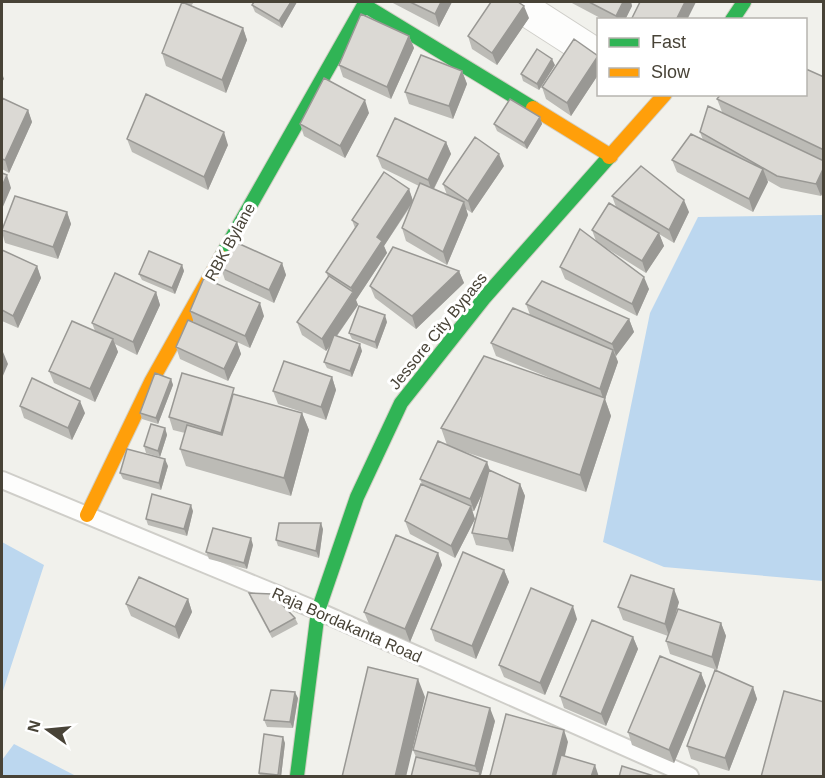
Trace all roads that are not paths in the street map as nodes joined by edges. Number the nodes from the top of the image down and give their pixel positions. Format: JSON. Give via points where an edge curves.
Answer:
{"nodes":[{"id":1,"x":514,"y":2,"type":"edge"},
{"id":2,"x":744,"y":2,"type":"edge"},
{"id":3,"x":365,"y":3,"type":"edge"},
{"id":4,"x":733,"y":18,"type":"edge"},
{"id":5,"x":597,"y":55,"type":"edge"},
{"id":6,"x":661,"y":96,"type":"edge"},
{"id":7,"x":611,"y":156,"type":"junction"},
{"id":8,"x":2,"y":480,"type":"edge"},
{"id":9,"x":87,"y":515,"type":"junction"},
{"id":10,"x":318,"y":611,"type":"junction"},
{"id":11,"x":297,"y":777,"type":"edge"},
{"id":12,"x":690,"y":777,"type":"edge"}],
"edges":[{"from":1,"to":5,"type":"street"},
{"from":2,"to":4,"type":"main road"},
{"from":3,"to":7,"type":"main road","name":"RBK Bylane"},
{"from":3,"to":9,"type":"main road","name":"RBK Bylane","via":[[151,382]]},
{"from":6,"to":7,"type":"main road","name":"Jessore City Bypass"},
{"from":7,"to":10,"type":"main road","name":"Jessore City Bypass","via":[[485,297],[401,403],[357,497]]},
{"from":8,"to":9,"type":"lane","name":"Raja Bordakanta Road"},
{"from":9,"to":10,"type":"lane","name":"Raja Bordakanta Road"},
{"from":10,"to":11,"type":"main road","name":"Jessore City Bypass"},
{"from":10,"to":12,"type":"lane","name":"Raja Bordakanta Road"}]}
